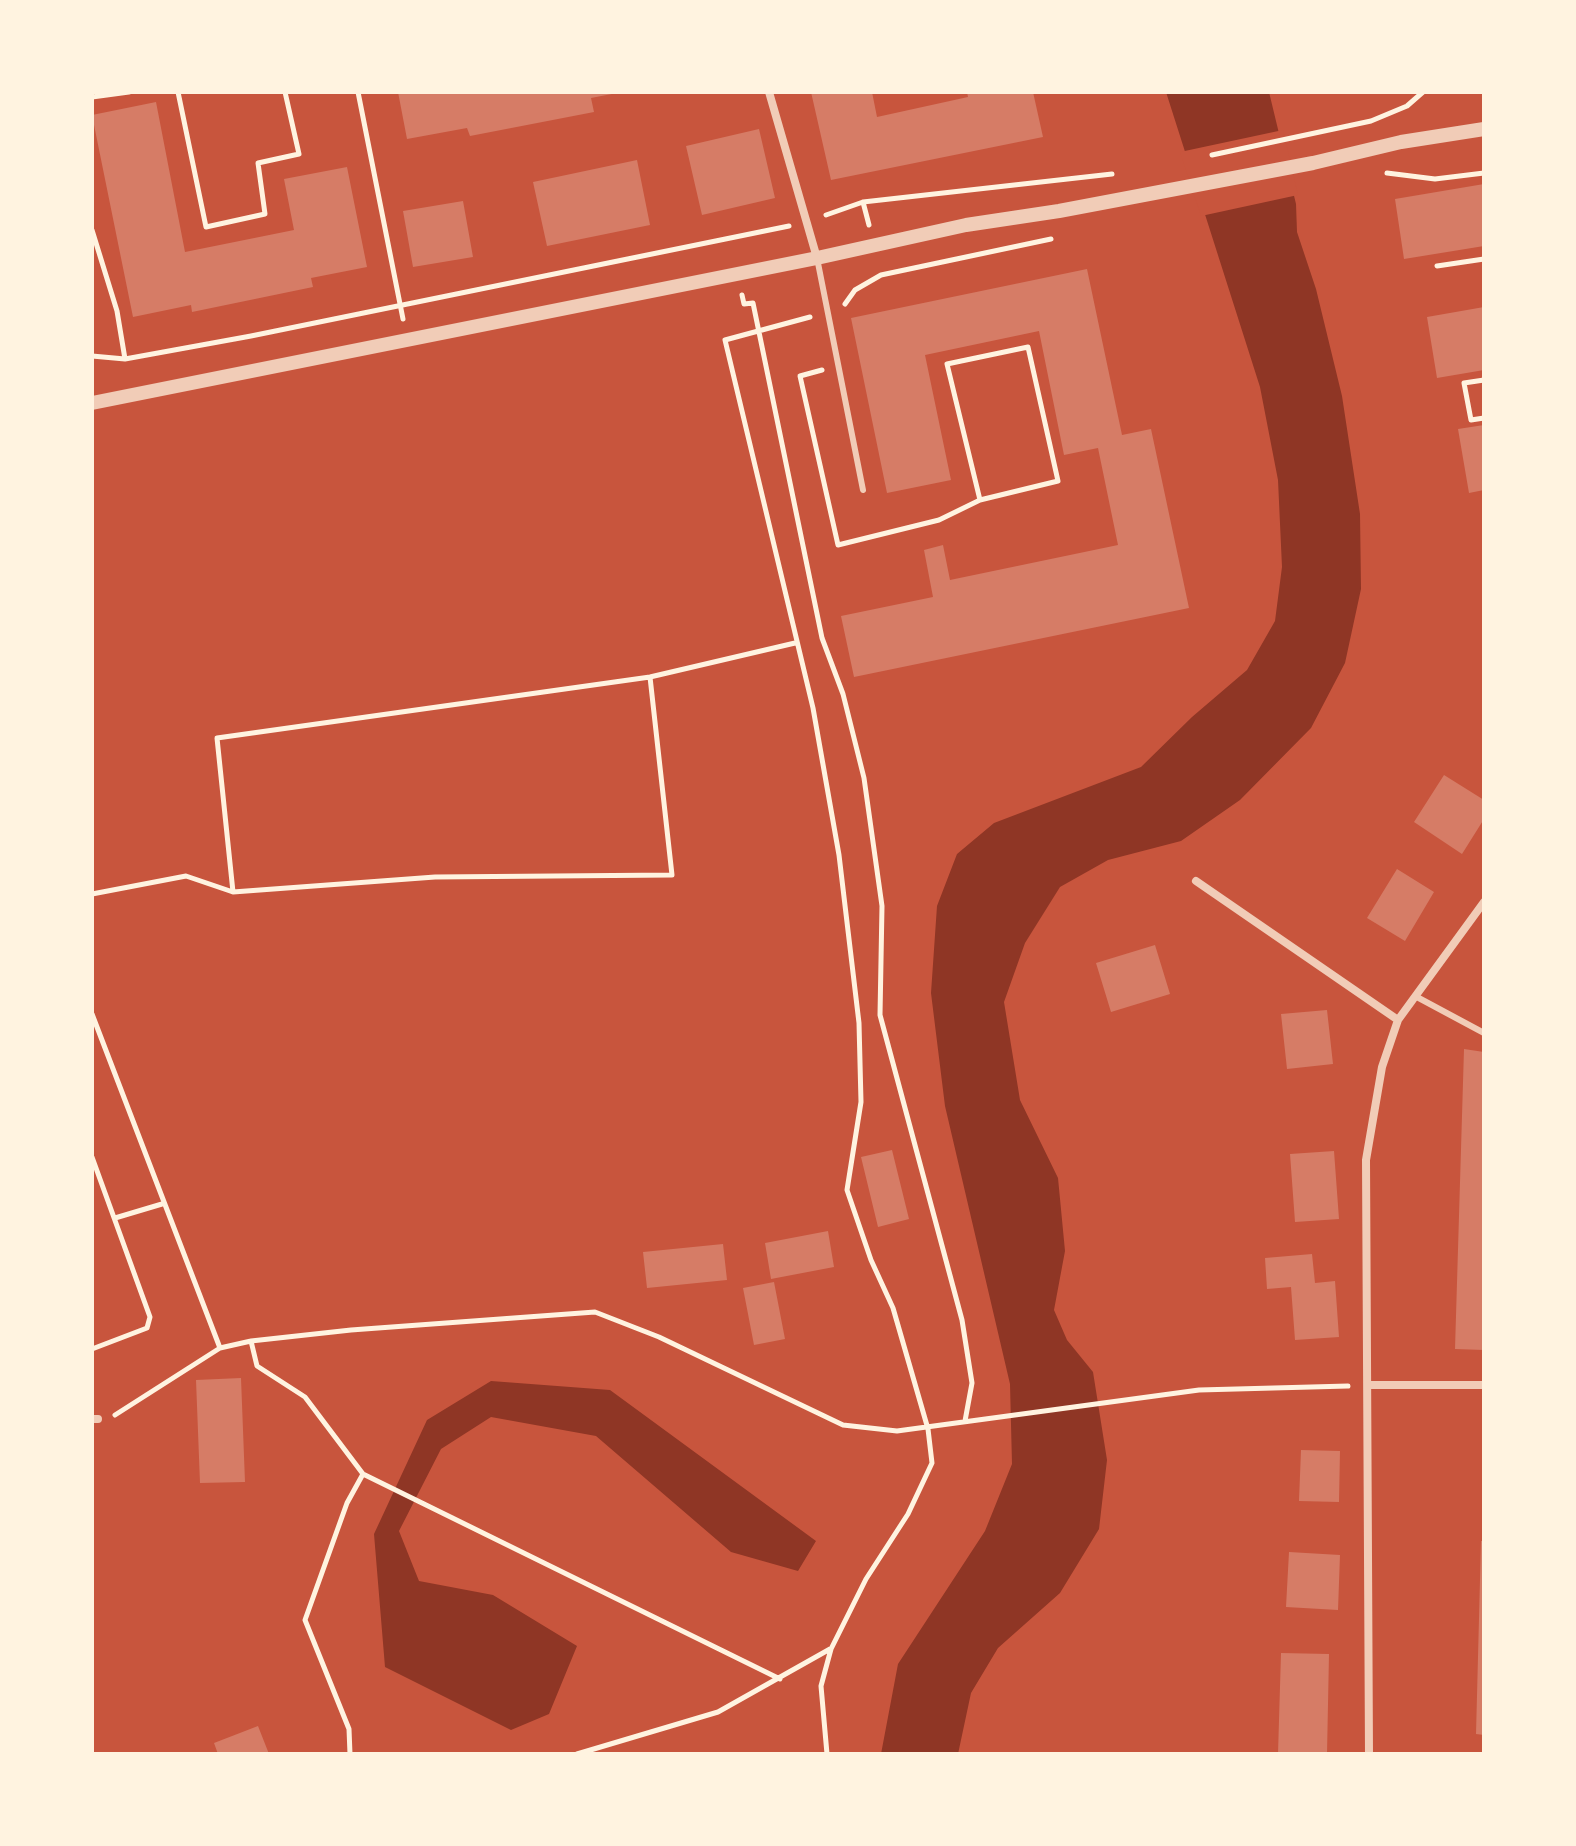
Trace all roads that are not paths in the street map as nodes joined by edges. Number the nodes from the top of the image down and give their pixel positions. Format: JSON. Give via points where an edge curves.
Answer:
{"nodes":[{"id":1,"x":769,"y":92,"type":"edge"},
{"id":2,"x":1484,"y":129,"type":"edge"},
{"id":3,"x":817,"y":258,"type":"junction"},
{"id":4,"x":92,"y":403,"type":"edge"},
{"id":5,"x":863,"y":490,"type":"dead end"},
{"id":6,"x":1196,"y":881,"type":"dead end"},
{"id":7,"x":1484,"y":902,"type":"edge"},
{"id":8,"x":1415,"y":996,"type":"junction"},
{"id":9,"x":1398,"y":1020,"type":"junction"},
{"id":10,"x":1484,"y":1033,"type":"edge"},
{"id":11,"x":1369,"y":1385,"type":"junction"},
{"id":12,"x":1484,"y":1385,"type":"edge"},
{"id":13,"x":1369,"y":1754,"type":"edge"}],
"edges":[{"from":1,"to":3,"type":"street"},
{"from":2,"to":3,"type":"street","via":[[966,225]]},
{"from":3,"to":4,"type":"street"},
{"from":3,"to":5,"type":"lane"},
{"from":6,"to":9,"type":"street"},
{"from":7,"to":8,"type":"street"},
{"from":8,"to":9,"type":"street"},
{"from":8,"to":10,"type":"lane"},
{"from":9,"to":11,"type":"street","via":[[1382,1067],[1366,1160]]},
{"from":11,"to":12,"type":"street"},
{"from":11,"to":13,"type":"street"}]}
